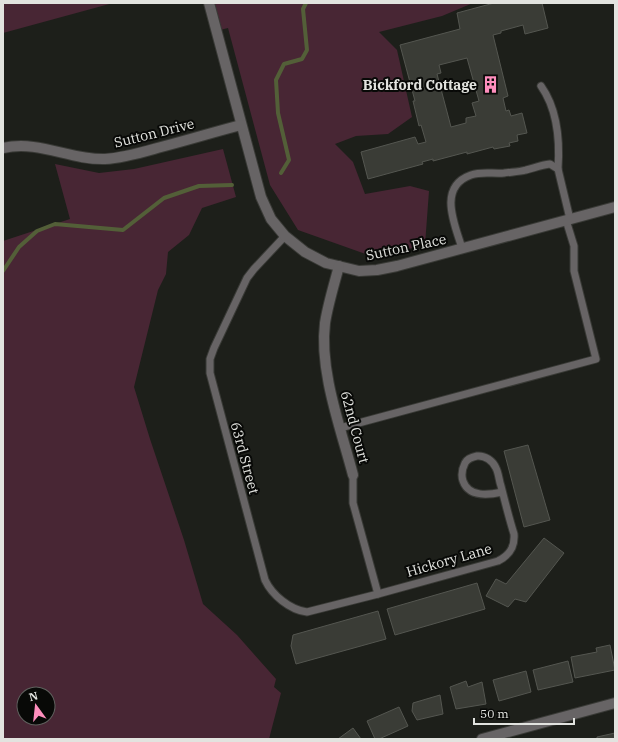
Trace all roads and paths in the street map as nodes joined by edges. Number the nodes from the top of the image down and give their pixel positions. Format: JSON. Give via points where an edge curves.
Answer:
{"nodes":[{"id":1,"x":209,"y":3,"type":"edge"},
{"id":2,"x":541,"y":86,"type":"dead end"},
{"id":3,"x":241,"y":125,"type":"junction"},
{"id":4,"x":3,"y":148,"type":"edge"},
{"id":5,"x":558,"y":169,"type":"junction"},
{"id":6,"x":615,"y":207,"type":"edge"},
{"id":7,"x":568,"y":220,"type":"junction"},
{"id":8,"x":285,"y":236,"type":"junction"},
{"id":9,"x":462,"y":248,"type":"junction"},
{"id":10,"x":339,"y":266,"type":"junction"},
{"id":11,"x":340,"y":428,"type":"junction"},
{"id":12,"x":353,"y":476,"type":"joint"},
{"id":13,"x":502,"y":492,"type":"junction"},
{"id":14,"x":378,"y":594,"type":"junction"},
{"id":15,"x":615,"y":702,"type":"edge"},
{"id":16,"x":482,"y":739,"type":"edge"}],
"edges":[{"from":1,"to":3,"type":"street","name":"Sutton Place"},
{"from":2,"to":5,"type":"lane","via":[[548,96],[559,136]]},
{"from":3,"to":4,"type":"street","name":"Sutton Drive","via":[[134,154],[105,159],[33,146]]},
{"from":3,"to":8,"type":"street","name":"Sutton Place","via":[[261,198],[271,219]]},
{"from":5,"to":7,"type":"lane"},
{"from":5,"to":9,"type":"lane","via":[[550,164],[525,171],[482,172],[469,175],[458,183],[452,193],[450,207]]},
{"from":6,"to":7,"type":"street","name":"Sutton Place"},
{"from":7,"to":9,"type":"street","name":"Sutton Place"},
{"from":7,"to":11,"type":"lane","via":[[574,246],[574,271],[596,360]]},
{"from":8,"to":10,"type":"street","name":"Sutton Place","via":[[305,252],[326,263]]},
{"from":8,"to":14,"type":"lane","name":"63rd Street","via":[[247,278],[212,353],[211,381],[269,588],[290,606],[298,611],[307,612]]},
{"from":9,"to":10,"type":"street","name":"Sutton Place","via":[[377,270],[359,271]]},
{"from":10,"to":11,"type":"street","name":"62nd Court","via":[[325,323],[324,347],[326,370]]},
{"from":11,"to":12,"type":"street","name":"62nd Court"},
{"from":12,"to":14,"type":"lane","name":"62nd Court","via":[[353,503]]},
{"from":13,"to":13,"type":"lane","name":"Hickory Lane","via":[[496,468],[489,459],[481,455],[473,456],[466,461],[462,477],[464,485],[470,491],[489,495]]},
{"from":13,"to":14,"type":"lane","name":"Hickory Lane","via":[[514,541],[506,557]]},
{"from":15,"to":16,"type":"street"}]}
